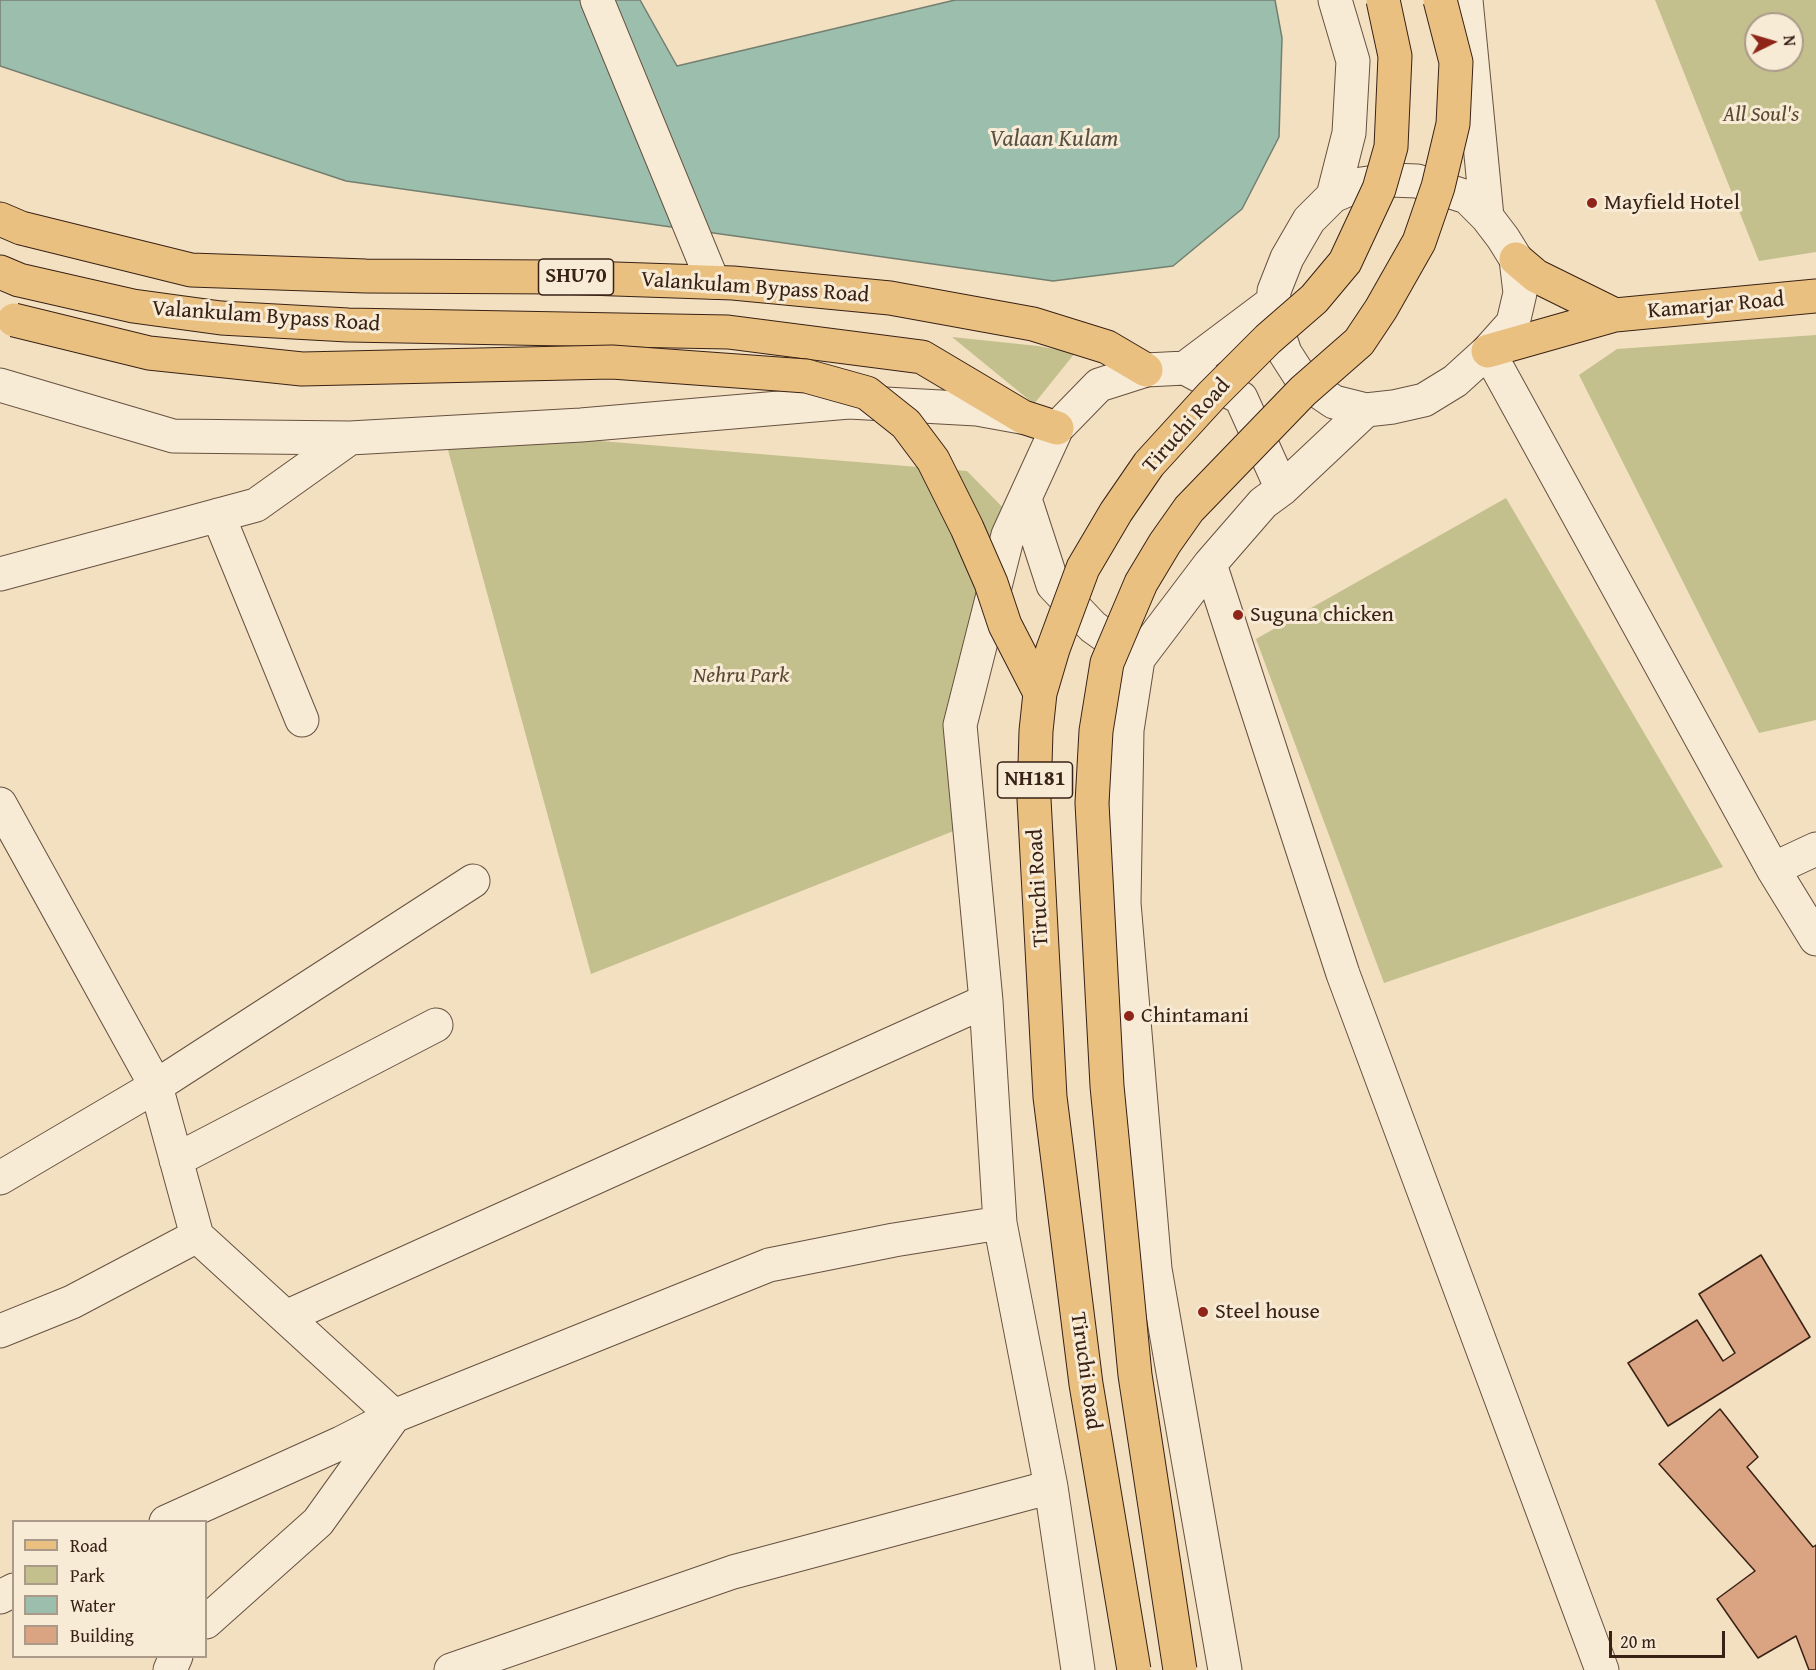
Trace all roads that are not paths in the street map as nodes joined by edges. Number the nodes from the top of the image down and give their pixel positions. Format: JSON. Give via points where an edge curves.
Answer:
{"nodes":[{"id":1,"x":597,"y":0,"type":"edge"},
{"id":2,"x":1335,"y":0,"type":"edge"},
{"id":3,"x":1383,"y":0,"type":"edge"},
{"id":4,"x":1440,"y":0,"type":"edge"},
{"id":5,"x":1466,"y":0,"type":"edge"},
{"id":6,"x":1333,"y":196,"type":"junction"},
{"id":7,"x":1487,"y":218,"type":"junction"},
{"id":8,"x":0,"y":219,"type":"edge"},
{"id":9,"x":1516,"y":259,"type":"junction"},
{"id":10,"x":0,"y":272,"type":"edge"},
{"id":11,"x":713,"y":282,"type":"junction"},
{"id":12,"x":1816,"y":296,"type":"edge"},
{"id":13,"x":1273,"y":302,"type":"junction"},
{"id":14,"x":1615,"y":315,"type":"junction"},
{"id":15,"x":14,"y":320,"type":"dead end"},
{"id":16,"x":1488,"y":351,"type":"junction"},
{"id":17,"x":1185,"y":368,"type":"junction"},
{"id":18,"x":1146,"y":370,"type":"junction"},
{"id":19,"x":0,"y":385,"type":"edge"},
{"id":20,"x":1366,"y":411,"type":"junction"},
{"id":21,"x":1023,"y":417,"type":"junction"},
{"id":22,"x":1057,"y":428,"type":"junction"},
{"id":23,"x":350,"y":438,"type":"junction"},
{"id":24,"x":1282,"y":489,"type":"junction"},
{"id":25,"x":1025,"y":499,"type":"junction"},
{"id":26,"x":218,"y":515,"type":"junction"},
{"id":27,"x":1210,"y":564,"type":"junction"},
{"id":28,"x":0,"y":574,"type":"edge"},
{"id":29,"x":1138,"y":659,"type":"junction"},
{"id":30,"x":1040,"y":693,"type":"junction"},
{"id":31,"x":302,"y":720,"type":"dead end"},
{"id":32,"x":0,"y":804,"type":"edge"},
{"id":33,"x":1816,"y":849,"type":"edge"},
{"id":34,"x":1773,"y":868,"type":"junction"},
{"id":35,"x":473,"y":881,"type":"dead end"},
{"id":36,"x":1812,"y":924,"type":"edge"},
{"id":37,"x":986,"y":1000,"type":"junction"},
{"id":38,"x":436,"y":1025,"type":"dead end"},
{"id":39,"x":156,"y":1086,"type":"junction"},
{"id":40,"x":176,"y":1160,"type":"junction"},
{"id":41,"x":0,"y":1178,"type":"edge"},
{"id":42,"x":1000,"y":1223,"type":"junction"},
{"id":43,"x":197,"y":1236,"type":"junction"},
{"id":44,"x":286,"y":1317,"type":"junction"},
{"id":45,"x":0,"y":1331,"type":"edge"},
{"id":46,"x":394,"y":1416,"type":"junction"},
{"id":47,"x":1051,"y":1487,"type":"junction"},
{"id":48,"x":168,"y":1520,"type":"edge"},
{"id":49,"x":207,"y":1621,"type":"edge"},
{"id":50,"x":451,"y":1670,"type":"edge"},
{"id":51,"x":1078,"y":1670,"type":"edge"},
{"id":52,"x":1134,"y":1670,"type":"edge"},
{"id":53,"x":1180,"y":1670,"type":"edge"},
{"id":54,"x":1225,"y":1670,"type":"edge"},
{"id":55,"x":1602,"y":1670,"type":"edge"}],
"edges":[{"from":1,"to":11,"type":"street"},
{"from":2,"to":6,"type":"street","via":[[1353,61],[1349,133]]},
{"from":3,"to":30,"type":"main road","name":"Tiruchi Road","number":"NH181","bridge":true,"via":[[1395,56],[1391,147],[1379,189],[1345,262],[1314,299],[1212,395],[1149,464],[1083,568]]},
{"from":4,"to":53,"type":"main road","number":"NH181","bridge":true,"via":[[1455,62],[1453,124],[1438,187],[1419,242],[1359,342],[1304,391],[1189,509],[1165,543],[1141,583],[1107,663],[1096,731],[1092,803],[1107,1086],[1135,1375]]},
{"from":5,"to":7,"type":"street"},
{"from":6,"to":7,"type":"street","via":[[1361,184],[1417,181],[1467,197]]},
{"from":6,"to":13,"type":"street","via":[[1309,220],[1287,258]]},
{"from":7,"to":9,"type":"street"},
{"from":8,"to":11,"type":"main road","name":"Valankulam Bypass Road","number":"SHU70","via":[[21,228],[191,270]]},
{"from":9,"to":14,"type":"main road","via":[[1536,276]]},
{"from":9,"to":16,"type":"street","via":[[1521,293],[1513,323]]},
{"from":10,"to":21,"type":"main road","name":"Valankulam Bypass Road","via":[[19,280],[133,306],[221,318],[348,325],[728,332],[922,357]]},
{"from":11,"to":18,"type":"main road","name":"Valankulam Bypass Road","number":"SHU70","via":[[890,298],[1033,324],[1107,347]]},
{"from":12,"to":14,"type":"main road","name":"Kamarjar Road"},
{"from":13,"to":17,"type":"street"},
{"from":13,"to":20,"type":"street","via":[[1273,316],[1286,352],[1303,381],[1334,402]]},
{"from":14,"to":16,"type":"main road","name":"Kamarjar Road"},
{"from":15,"to":30,"type":"main road","bridge":true,"via":[[149,353],[302,369],[612,362],[806,376],[867,393],[906,424],[933,460],[971,537],[1005,625]]},
{"from":16,"to":20,"type":"street","via":[[1455,381],[1424,400]]},
{"from":16,"to":34,"type":"street"},
{"from":17,"to":18,"type":"street"},
{"from":17,"to":24,"type":"street","via":[[1242,398]]},
{"from":18,"to":22,"type":"street","via":[[1099,385]]},
{"from":19,"to":23,"type":"street","via":[[173,436]]},
{"from":20,"to":24,"type":"street"},
{"from":21,"to":22,"type":"main road","name":"Valankulam Bypass Road"},
{"from":21,"to":23,"type":"street","via":[[977,409],[849,402],[581,425]]},
{"from":22,"to":25,"type":"street"},
{"from":23,"to":26,"type":"street","via":[[256,505]]},
{"from":24,"to":27,"type":"street","via":[[1263,503]]},
{"from":25,"to":29,"type":"street","via":[[1053,585],[1094,627]]},
{"from":25,"to":37,"type":"street","via":[[1008,535],[960,725]]},
{"from":26,"to":28,"type":"street"},
{"from":26,"to":31,"type":"street"},
{"from":27,"to":29,"type":"street"},
{"from":27,"to":55,"type":"street","via":[[1343,974]]},
{"from":29,"to":54,"type":"street","via":[[1127,730],[1125,915],[1155,1269]]},
{"from":30,"to":52,"type":"main road","name":"Tiruchi Road","number":"NH181","bridge":true,"via":[[1034,799],[1050,1097],[1086,1384]]},
{"from":32,"to":39,"type":"street"},
{"from":33,"to":34,"type":"street"},
{"from":34,"to":36,"type":"street"},
{"from":35,"to":39,"type":"street"},
{"from":37,"to":42,"type":"street"},
{"from":37,"to":44,"type":"street"},
{"from":38,"to":40,"type":"street"},
{"from":39,"to":40,"type":"street"},
{"from":39,"to":41,"type":"street"},
{"from":40,"to":43,"type":"street"},
{"from":42,"to":46,"type":"street","via":[[769,1265]]},
{"from":42,"to":47,"type":"street"},
{"from":43,"to":44,"type":"street"},
{"from":43,"to":45,"type":"street","via":[[72,1302]]},
{"from":44,"to":46,"type":"street"},
{"from":46,"to":48,"type":"street"},
{"from":46,"to":49,"type":"street","via":[[318,1522]]},
{"from":47,"to":50,"type":"street","via":[[733,1572]]},
{"from":47,"to":51,"type":"street"}]}
